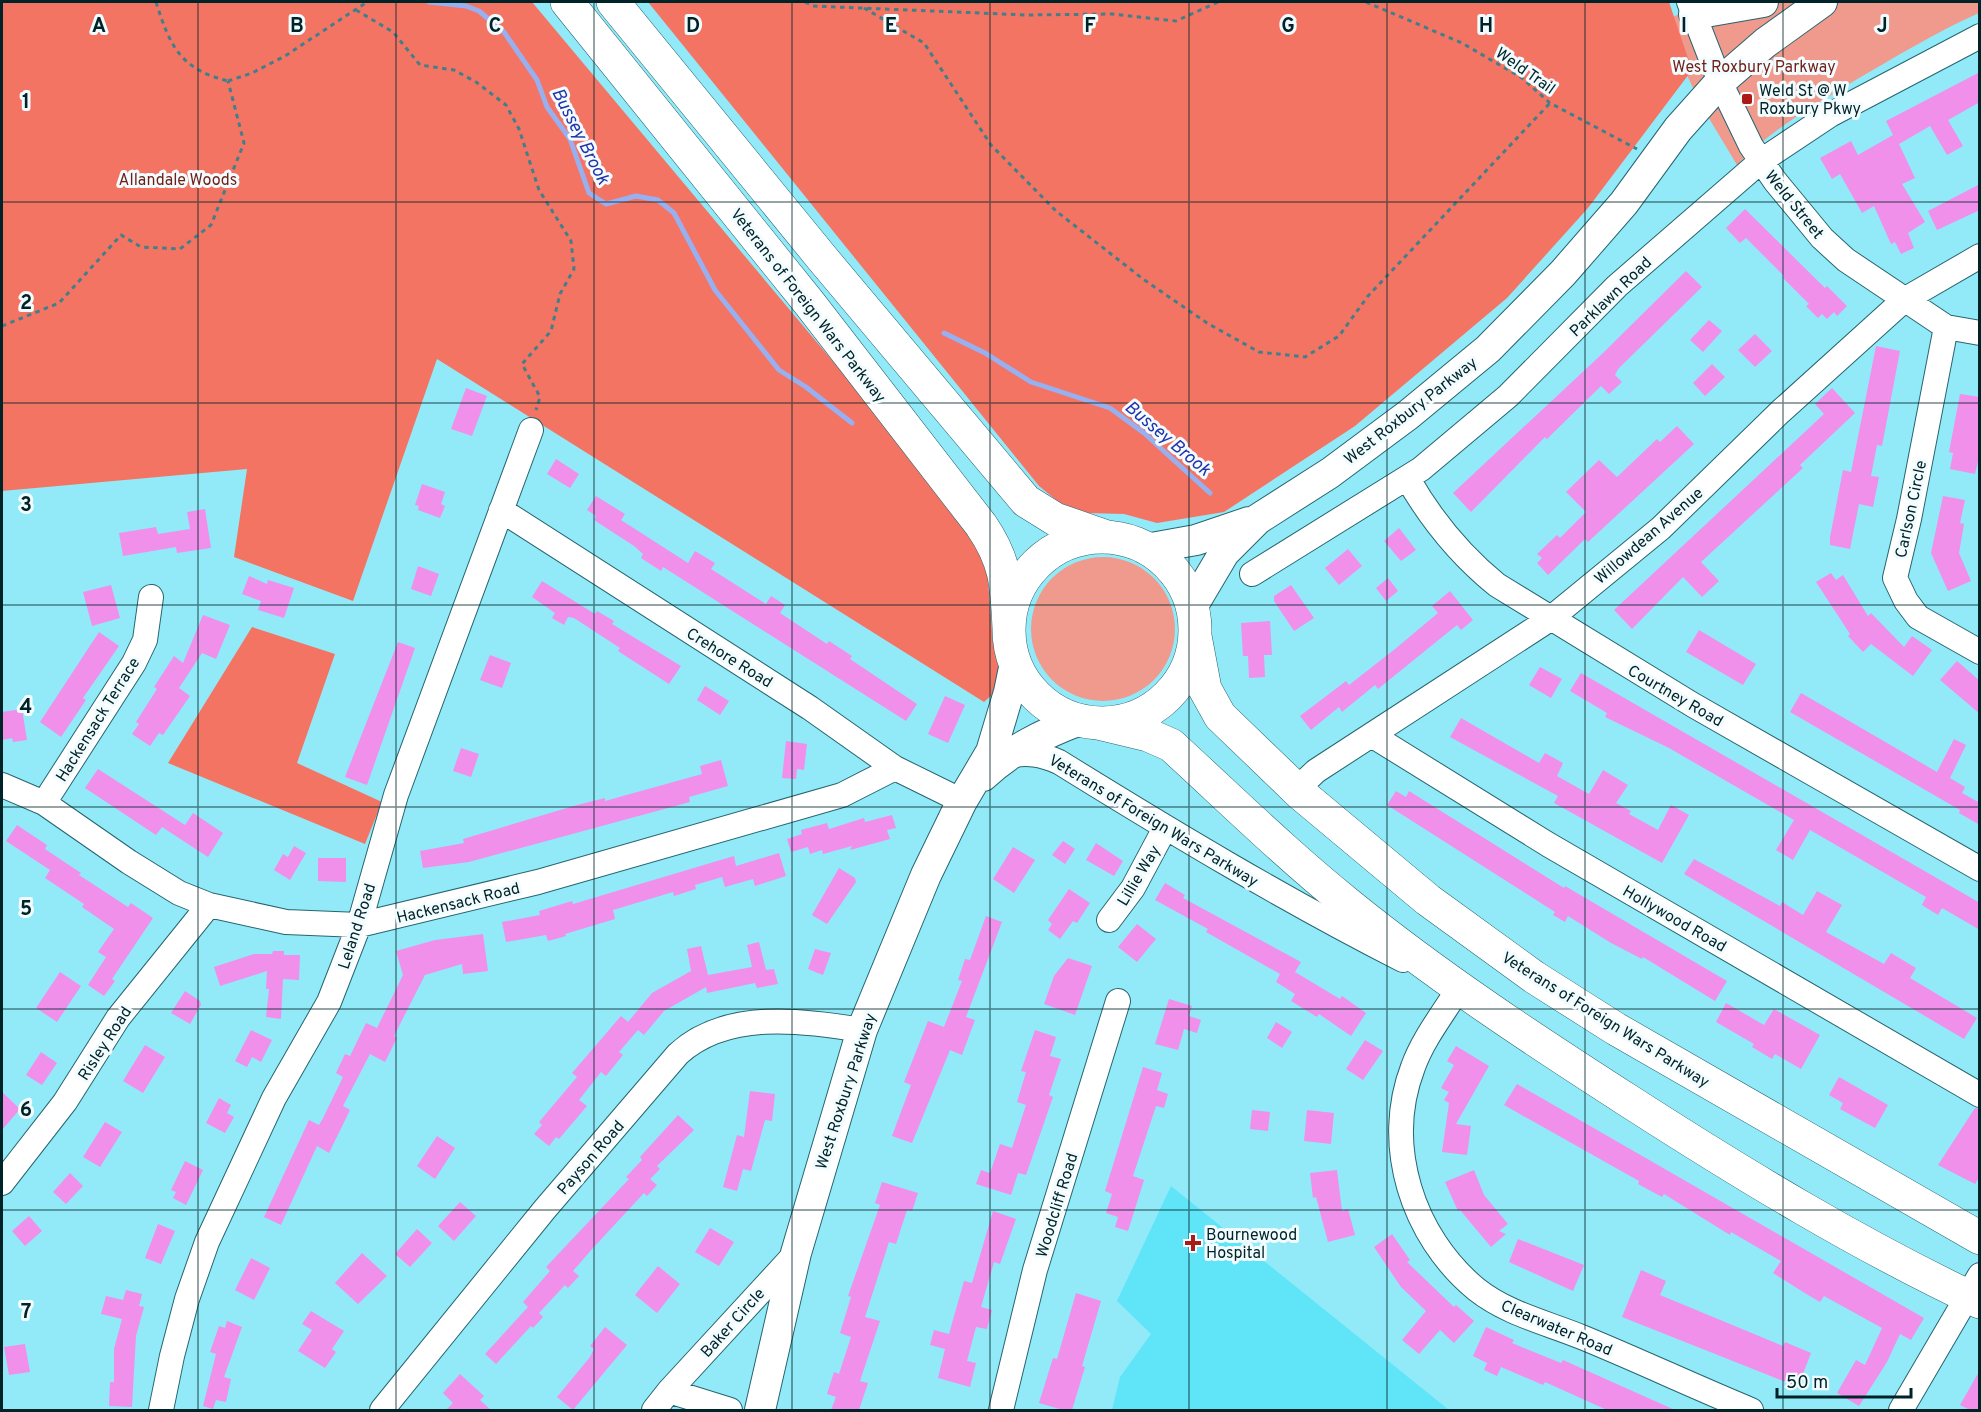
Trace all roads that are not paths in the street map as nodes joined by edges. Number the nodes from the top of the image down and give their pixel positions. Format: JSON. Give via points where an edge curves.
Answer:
{"nodes":[{"id":1,"x":567,"y":2,"type":"edge"},
{"id":2,"x":613,"y":2,"type":"edge"},
{"id":3,"x":1763,"y":2,"type":"edge"},
{"id":4,"x":1822,"y":2,"type":"edge"},
{"id":5,"x":1692,"y":8,"type":"edge"},
{"id":6,"x":1980,"y":36,"type":"edge"},
{"id":7,"x":1720,"y":82,"type":"junction"},
{"id":8,"x":1761,"y":161,"type":"junction"},
{"id":9,"x":1980,"y":255,"type":"edge"},
{"id":10,"x":1904,"y":300,"type":"junction"},
{"id":11,"x":1946,"y":327,"type":"junction"},
{"id":12,"x":1980,"y":333,"type":"edge"},
{"id":13,"x":531,"y":430,"type":"road end"},
{"id":14,"x":1408,"y":479,"type":"junction"},
{"id":15,"x":501,"y":510,"type":"junction"},
{"id":16,"x":1257,"y":519,"type":"junction"},
{"id":17,"x":1107,"y":537,"type":"junction"},
{"id":18,"x":1146,"y":549,"type":"junction"},
{"id":19,"x":1252,"y":574,"type":"dead end"},
{"id":20,"x":151,"y":597,"type":"dead end"},
{"id":21,"x":1550,"y":619,"type":"junction"},
{"id":22,"x":1193,"y":622,"type":"junction"},
{"id":23,"x":1009,"y":628,"type":"junction"},
{"id":24,"x":1980,"y":652,"type":"edge"},
{"id":25,"x":1015,"y":663,"type":"junction"},
{"id":26,"x":1089,"y":721,"type":"junction"},
{"id":27,"x":1373,"y":736,"type":"junction"},
{"id":28,"x":1004,"y":756,"type":"junction"},
{"id":29,"x":895,"y":768,"type":"junction"},
{"id":30,"x":2,"y":785,"type":"edge"},
{"id":31,"x":1297,"y":789,"type":"junction"},
{"id":32,"x":967,"y":793,"type":"junction"},
{"id":33,"x":44,"y":803,"type":"junction"},
{"id":34,"x":1165,"y":828,"type":"junction"},
{"id":35,"x":1980,"y":869,"type":"edge"},
{"id":36,"x":209,"y":905,"type":"junction"},
{"id":37,"x":1109,"y":920,"type":"dead end"},
{"id":38,"x":359,"y":925,"type":"junction"},
{"id":39,"x":1459,"y":988,"type":"junction"},
{"id":40,"x":1118,"y":1001,"type":"dead end"},
{"id":41,"x":862,"y":1030,"type":"junction"},
{"id":42,"x":1980,"y":1095,"type":"edge"},
{"id":43,"x":2,"y":1183,"type":"edge"},
{"id":44,"x":1980,"y":1238,"type":"edge"},
{"id":45,"x":796,"y":1252,"type":"junction"},
{"id":46,"x":1976,"y":1291,"type":"edge"},
{"id":47,"x":669,"y":1391,"type":"junction"},
{"id":48,"x":161,"y":1410,"type":"edge"},
{"id":49,"x":382,"y":1410,"type":"edge"},
{"id":50,"x":654,"y":1410,"type":"edge"},
{"id":51,"x":730,"y":1410,"type":"edge"},
{"id":52,"x":760,"y":1410,"type":"edge"},
{"id":53,"x":1000,"y":1410,"type":"edge"},
{"id":54,"x":1751,"y":1410,"type":"edge"},
{"id":55,"x":1901,"y":1410,"type":"edge"}],
"edges":[{"from":1,"to":23,"type":"highway","name":"Veterans of Foreign Wars Parkway","via":[[810,304],[981,525],[1003,566]]},
{"from":2,"to":17,"type":"highway","via":[[1026,501],[1054,519]]},
{"from":3,"to":5,"type":"main road"},
{"from":4,"to":7,"type":"main road","name":"West Roxbury Parkway"},
{"from":5,"to":7,"type":"street","name":"Weld Street"},
{"from":6,"to":8,"type":"street","name":"Parklawn Road","via":[[1830,115]]},
{"from":7,"to":8,"type":"street","name":"Weld Street"},
{"from":7,"to":16,"type":"main road","name":"West Roxbury Parkway","via":[[1678,129],[1624,203],[1563,273],[1488,349],[1400,422]]},
{"from":8,"to":10,"type":"street","name":"Weld Street","via":[[1822,238],[1846,260]]},
{"from":8,"to":14,"type":"street","name":"Parklawn Road","via":[[1617,286],[1508,396]]},
{"from":9,"to":10,"type":"street","name":"Willowdean Avenue"},
{"from":10,"to":11,"type":"street","name":"Weld Street"},
{"from":10,"to":21,"type":"street","name":"Willowdean Avenue","via":[[1780,412],[1661,528]]},
{"from":11,"to":12,"type":"street","name":"Weld Street"},
{"from":11,"to":24,"type":"street","name":"Carlson Circle","via":[[1895,578],[1918,617]]},
{"from":13,"to":15,"type":"street","name":"Leland Road"},
{"from":14,"to":19,"type":"street","name":"Parklawn Road"},
{"from":14,"to":21,"type":"street","name":"Courtney Road","via":[[1440,531],[1474,567]]},
{"from":15,"to":29,"type":"street","name":"Crehore Road","via":[[810,708]]},
{"from":15,"to":38,"type":"street","name":"Leland Road","via":[[396,795]]},
{"from":16,"to":18,"type":"main road","name":"West Roxbury Parkway","via":[[1196,540]]},
{"from":16,"to":22,"type":"main road","name":"West Roxbury Parkway","via":[[1224,553]]},
{"from":17,"to":18,"type":"highway"},
{"from":17,"to":23,"type":"highway","via":[[1075,541],[1039,561],[1015,596]]},
{"from":18,"to":22,"type":"highway","via":[[1174,572],[1184,588]]},
{"from":20,"to":33,"type":"street","name":"Hackensack Terrace","via":[[145,640],[134,663]]},
{"from":21,"to":27,"type":"street","name":"Willowdean Avenue"},
{"from":21,"to":35,"type":"street","name":"Courtney Road"},
{"from":22,"to":26,"type":"highway","via":[[1192,652],[1184,674],[1164,699],[1130,719]]},
{"from":22,"to":31,"type":"highway","name":"Veterans of Foreign Wars Parkway","via":[[1204,685],[1212,706]]},
{"from":23,"to":25,"type":"highway"},
{"from":25,"to":26,"type":"highway","via":[[1037,696],[1053,709]]},
{"from":25,"to":32,"type":"main road","name":"West Roxbury Parkway","via":[[998,734]]},
{"from":26,"to":28,"type":"main road","name":"West Roxbury Parkway","via":[[1036,737]]},
{"from":26,"to":39,"type":"highway","name":"Veterans of Foreign Wars Parkway","via":[[1148,735],[1171,745],[1323,884]]},
{"from":27,"to":31,"type":"street","name":"Willowdean Avenue","via":[[1317,771]]},
{"from":27,"to":42,"type":"street","name":"Hollywood Road","via":[[1549,845]]},
{"from":28,"to":32,"type":"main road","name":"West Roxbury Parkway"},
{"from":28,"to":34,"type":"street","name":"Veterans of Foreign Wars Parkway","via":[[1042,754]]},
{"from":29,"to":32,"type":"street","name":"Crehore Road"},
{"from":29,"to":38,"type":"street","name":"Hackensack Road","via":[[851,791],[820,801],[538,882]]},
{"from":30,"to":33,"type":"street","name":"Hackensack Road"},
{"from":31,"to":44,"type":"highway","name":"Veterans of Foreign Wars Parkway","via":[[1399,878],[1534,976],[1641,1044]]},
{"from":32,"to":41,"type":"main road","name":"West Roxbury Parkway","via":[[926,875]]},
{"from":33,"to":36,"type":"street","name":"Hackensack Road","via":[[149,875]]},
{"from":34,"to":37,"type":"street","name":"Lillie Way","via":[[1133,888]]},
{"from":34,"to":39,"type":"street","name":"Veterans of Foreign Wars Parkway","via":[[1328,922]]},
{"from":36,"to":38,"type":"street","name":"Hackensack Road","via":[[286,922]]},
{"from":36,"to":43,"type":"street","name":"Risley Road","via":[[118,1018],[65,1102]]},
{"from":38,"to":48,"type":"street","name":"Leland Road","via":[[329,1002],[274,1098],[207,1242],[181,1322]]},
{"from":39,"to":46,"type":"highway","name":"Veterans of Foreign Wars Parkway","via":[[1723,1161],[1924,1275]]},
{"from":39,"to":54,"type":"street","name":"Clearwater Road","via":[[1414,1064],[1403,1104],[1401,1141],[1406,1182],[1430,1236],[1477,1289],[1515,1312]]},
{"from":40,"to":53,"type":"street","name":"Woodcliff Road","via":[[1035,1270]]},
{"from":41,"to":45,"type":"main road","name":"West Roxbury Parkway"},
{"from":41,"to":49,"type":"street","name":"Payson Road","via":[[789,1022],[738,1025],[691,1042],[544,1209]]},
{"from":45,"to":47,"type":"street","name":"Baker Circle"},
{"from":45,"to":52,"type":"main road","name":"West Roxbury Parkway"},
{"from":46,"to":55,"type":"street"},
{"from":47,"to":50,"type":"street","name":"Baker Circle"},
{"from":47,"to":51,"type":"street"}]}
